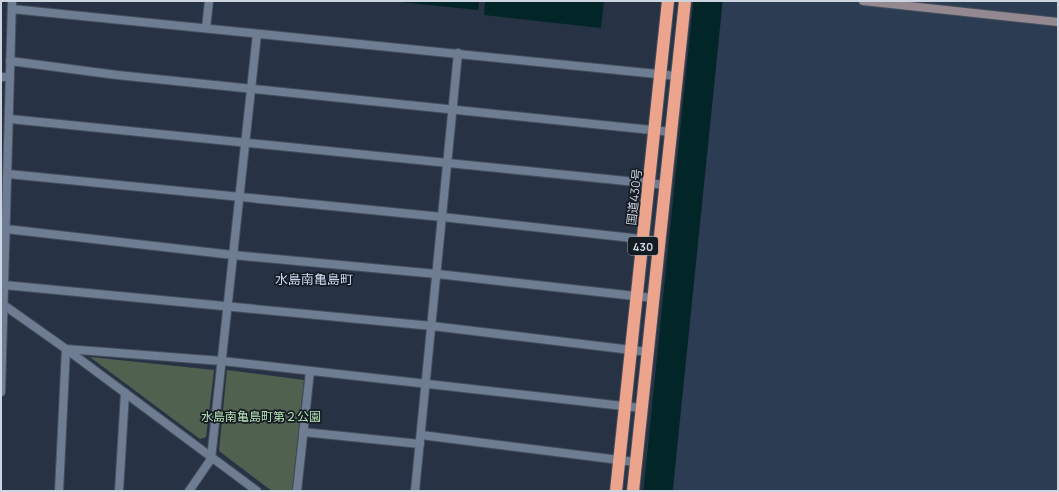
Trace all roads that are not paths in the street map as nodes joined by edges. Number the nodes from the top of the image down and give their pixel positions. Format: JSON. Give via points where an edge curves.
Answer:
{"nodes":[{"id":1,"x":209,"y":1,"type":"edge"},
{"id":2,"x":668,"y":1,"type":"edge"},
{"id":3,"x":685,"y":1,"type":"edge"},
{"id":4,"x":862,"y":1,"type":"edge"},
{"id":5,"x":12,"y":5,"type":"edge"},
{"id":6,"x":1058,"y":22,"type":"edge"},
{"id":7,"x":206,"y":28,"type":"junction"},
{"id":8,"x":257,"y":34,"type":"junction"},
{"id":9,"x":458,"y":53,"type":"junction"},
{"id":10,"x":10,"y":61,"type":"junction"},
{"id":11,"x":661,"y":74,"type":"junction"},
{"id":12,"x":677,"y":76,"type":"junction"},
{"id":13,"x":1,"y":77,"type":"edge"},
{"id":14,"x":10,"y":77,"type":"junction"},
{"id":15,"x":251,"y":88,"type":"junction"},
{"id":16,"x":453,"y":109,"type":"junction"},
{"id":17,"x":10,"y":119,"type":"junction"},
{"id":18,"x":655,"y":130,"type":"junction"},
{"id":19,"x":671,"y":132,"type":"junction"},
{"id":20,"x":246,"y":142,"type":"junction"},
{"id":21,"x":448,"y":164,"type":"junction"},
{"id":22,"x":8,"y":174,"type":"junction"},
{"id":23,"x":649,"y":184,"type":"junction"},
{"id":24,"x":666,"y":185,"type":"junction"},
{"id":25,"x":240,"y":198,"type":"junction"},
{"id":26,"x":442,"y":217,"type":"junction"},
{"id":27,"x":6,"y":229,"type":"junction"},
{"id":28,"x":643,"y":240,"type":"junction"},
{"id":29,"x":659,"y":241,"type":"junction"},
{"id":30,"x":233,"y":255,"type":"junction"},
{"id":31,"x":437,"y":274,"type":"junction"},
{"id":32,"x":4,"y":285,"type":"junction"},
{"id":33,"x":637,"y":296,"type":"junction"},
{"id":34,"x":653,"y":298,"type":"junction"},
{"id":35,"x":2,"y":303,"type":"edge"},
{"id":36,"x":228,"y":306,"type":"junction"},
{"id":37,"x":432,"y":326,"type":"junction"},
{"id":38,"x":66,"y":349,"type":"junction"},
{"id":39,"x":632,"y":350,"type":"junction"},
{"id":40,"x":648,"y":352,"type":"junction"},
{"id":41,"x":222,"y":361,"type":"junction"},
{"id":42,"x":310,"y":371,"type":"junction"},
{"id":43,"x":426,"y":383,"type":"junction"},
{"id":44,"x":1,"y":392,"type":"edge"},
{"id":45,"x":125,"y":393,"type":"junction"},
{"id":46,"x":626,"y":407,"type":"junction"},
{"id":47,"x":641,"y":408,"type":"junction"},
{"id":48,"x":303,"y":432,"type":"junction"},
{"id":49,"x":421,"y":435,"type":"junction"},
{"id":50,"x":420,"y":444,"type":"junction"},
{"id":51,"x":212,"y":459,"type":"junction"},
{"id":52,"x":619,"y":460,"type":"junction"},
{"id":53,"x":635,"y":462,"type":"junction"},
{"id":54,"x":59,"y":491,"type":"edge"},
{"id":55,"x":119,"y":491,"type":"edge"},
{"id":56,"x":189,"y":491,"type":"edge"},
{"id":57,"x":257,"y":491,"type":"edge"},
{"id":58,"x":297,"y":491,"type":"edge"},
{"id":59,"x":415,"y":491,"type":"edge"},
{"id":60,"x":616,"y":491,"type":"edge"},
{"id":61,"x":633,"y":491,"type":"edge"}],
"edges":[{"from":1,"to":7,"type":"street"},
{"from":2,"to":11,"type":"highway","name":"国道430号","number":"430"},
{"from":3,"to":12,"type":"highway","number":"430"},
{"from":4,"to":6,"type":"street"},
{"from":5,"to":7,"type":"street"},
{"from":5,"to":10,"type":"street"},
{"from":7,"to":8,"type":"street"},
{"from":8,"to":9,"type":"street"},
{"from":8,"to":15,"type":"street"},
{"from":9,"to":11,"type":"street"},
{"from":9,"to":16,"type":"street"},
{"from":10,"to":14,"type":"street"},
{"from":10,"to":15,"type":"street"},
{"from":11,"to":12,"type":"street"},
{"from":11,"to":18,"type":"highway","name":"国道430号","number":"430"},
{"from":12,"to":19,"type":"highway","number":"430"},
{"from":13,"to":14,"type":"street"},
{"from":14,"to":17,"type":"street"},
{"from":15,"to":16,"type":"street"},
{"from":15,"to":20,"type":"street"},
{"from":16,"to":18,"type":"street"},
{"from":16,"to":21,"type":"street"},
{"from":17,"to":20,"type":"street"},
{"from":17,"to":22,"type":"street"},
{"from":18,"to":19,"type":"street"},
{"from":18,"to":23,"type":"highway","name":"国道430号","number":"430"},
{"from":19,"to":24,"type":"highway","number":"430"},
{"from":20,"to":21,"type":"street"},
{"from":20,"to":25,"type":"street"},
{"from":21,"to":23,"type":"street"},
{"from":21,"to":26,"type":"street"},
{"from":22,"to":25,"type":"street"},
{"from":22,"to":27,"type":"street"},
{"from":23,"to":24,"type":"street"},
{"from":23,"to":28,"type":"highway","name":"国道430号","number":"430"},
{"from":24,"to":29,"type":"highway","number":"430"},
{"from":25,"to":26,"type":"street"},
{"from":25,"to":30,"type":"street"},
{"from":26,"to":28,"type":"street"},
{"from":26,"to":31,"type":"street"},
{"from":27,"to":30,"type":"street"},
{"from":27,"to":32,"type":"street"},
{"from":28,"to":29,"type":"street"},
{"from":28,"to":33,"type":"highway","name":"国道430号","number":"430"},
{"from":29,"to":34,"type":"highway","number":"430"},
{"from":30,"to":31,"type":"street"},
{"from":30,"to":36,"type":"street"},
{"from":31,"to":33,"type":"street"},
{"from":31,"to":37,"type":"street"},
{"from":32,"to":35,"type":"street"},
{"from":32,"to":36,"type":"street"},
{"from":33,"to":34,"type":"street"},
{"from":33,"to":39,"type":"highway","name":"国道430号","number":"430"},
{"from":34,"to":40,"type":"highway","number":"430"},
{"from":35,"to":38,"type":"street"},
{"from":35,"to":44,"type":"street"},
{"from":36,"to":37,"type":"street"},
{"from":36,"to":41,"type":"street"},
{"from":37,"to":39,"type":"street"},
{"from":37,"to":43,"type":"street"},
{"from":38,"to":41,"type":"street"},
{"from":38,"to":45,"type":"street"},
{"from":38,"to":54,"type":"street"},
{"from":39,"to":40,"type":"street"},
{"from":39,"to":46,"type":"highway","name":"国道430号","number":"430"},
{"from":40,"to":47,"type":"highway","number":"430"},
{"from":41,"to":42,"type":"street"},
{"from":41,"to":51,"type":"street"},
{"from":42,"to":43,"type":"street"},
{"from":42,"to":48,"type":"street"},
{"from":43,"to":46,"type":"street"},
{"from":43,"to":49,"type":"street"},
{"from":45,"to":51,"type":"street"},
{"from":45,"to":55,"type":"street"},
{"from":46,"to":47,"type":"street"},
{"from":46,"to":52,"type":"highway","name":"国道430号","number":"430"},
{"from":47,"to":53,"type":"highway","number":"430"},
{"from":48,"to":50,"type":"street"},
{"from":48,"to":58,"type":"street"},
{"from":49,"to":50,"type":"street"},
{"from":49,"to":52,"type":"street"},
{"from":50,"to":59,"type":"street"},
{"from":51,"to":56,"type":"street"},
{"from":51,"to":57,"type":"street"},
{"from":52,"to":53,"type":"street"},
{"from":52,"to":60,"type":"highway","name":"国道430号","number":"430"},
{"from":53,"to":61,"type":"highway","number":"430"}]}
